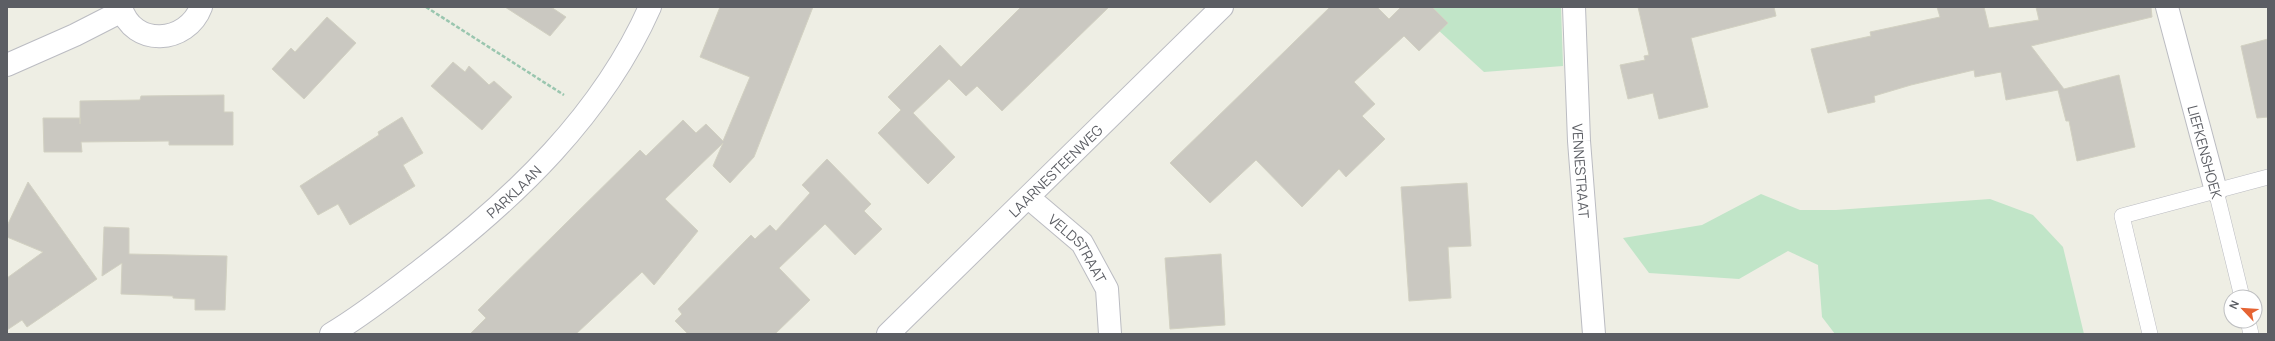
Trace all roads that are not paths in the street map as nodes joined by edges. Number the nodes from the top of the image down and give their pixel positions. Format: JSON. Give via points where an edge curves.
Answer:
{"nodes":[{"id":1,"x":201,"y":7,"type":"edge"},
{"id":2,"x":650,"y":7,"type":"edge"},
{"id":3,"x":1222,"y":7,"type":"edge"},
{"id":4,"x":1574,"y":7,"type":"edge"},
{"id":5,"x":2167,"y":7,"type":"edge"},
{"id":6,"x":122,"y":9,"type":"edge"},
{"id":7,"x":7,"y":65,"type":"edge"},
{"id":8,"x":2268,"y":177,"type":"edge"},
{"id":9,"x":2216,"y":191,"type":"junction"},
{"id":10,"x":1029,"y":198,"type":"junction"},
{"id":11,"x":2240,"y":289,"type":"edge"},
{"id":12,"x":331,"y":334,"type":"edge"},
{"id":13,"x":888,"y":334,"type":"edge"},
{"id":14,"x":1110,"y":334,"type":"edge"},
{"id":15,"x":1594,"y":334,"type":"edge"},
{"id":16,"x":2150,"y":334,"type":"edge"}],
"edges":[{"from":1,"to":6,"type":"street","via":[[189,26],[177,34],[166,37],[152,36],[139,31],[130,23]]},
{"from":2,"to":12,"type":"street","name":"PARKLAAN","via":[[617,70],[547,160],[473,230],[358,318]]},
{"from":3,"to":10,"type":"street","name":"LAARNESTEENWEG"},
{"from":4,"to":15,"type":"street","name":"VENNESTRAAT","via":[[1579,140]]},
{"from":5,"to":9,"type":"street","name":"LIEFKENSHOEK"},
{"from":6,"to":7,"type":"street","via":[[75,35]]},
{"from":8,"to":9,"type":"lane"},
{"from":9,"to":11,"type":"lane","name":"LIEFKENSHOEK"},
{"from":9,"to":16,"type":"lane","via":[[2122,216]]},
{"from":10,"to":13,"type":"street","name":"LAARNESTEENWEG"},
{"from":10,"to":14,"type":"street","name":"VELDSTRAAT","via":[[1082,242],[1107,289]]}]}
